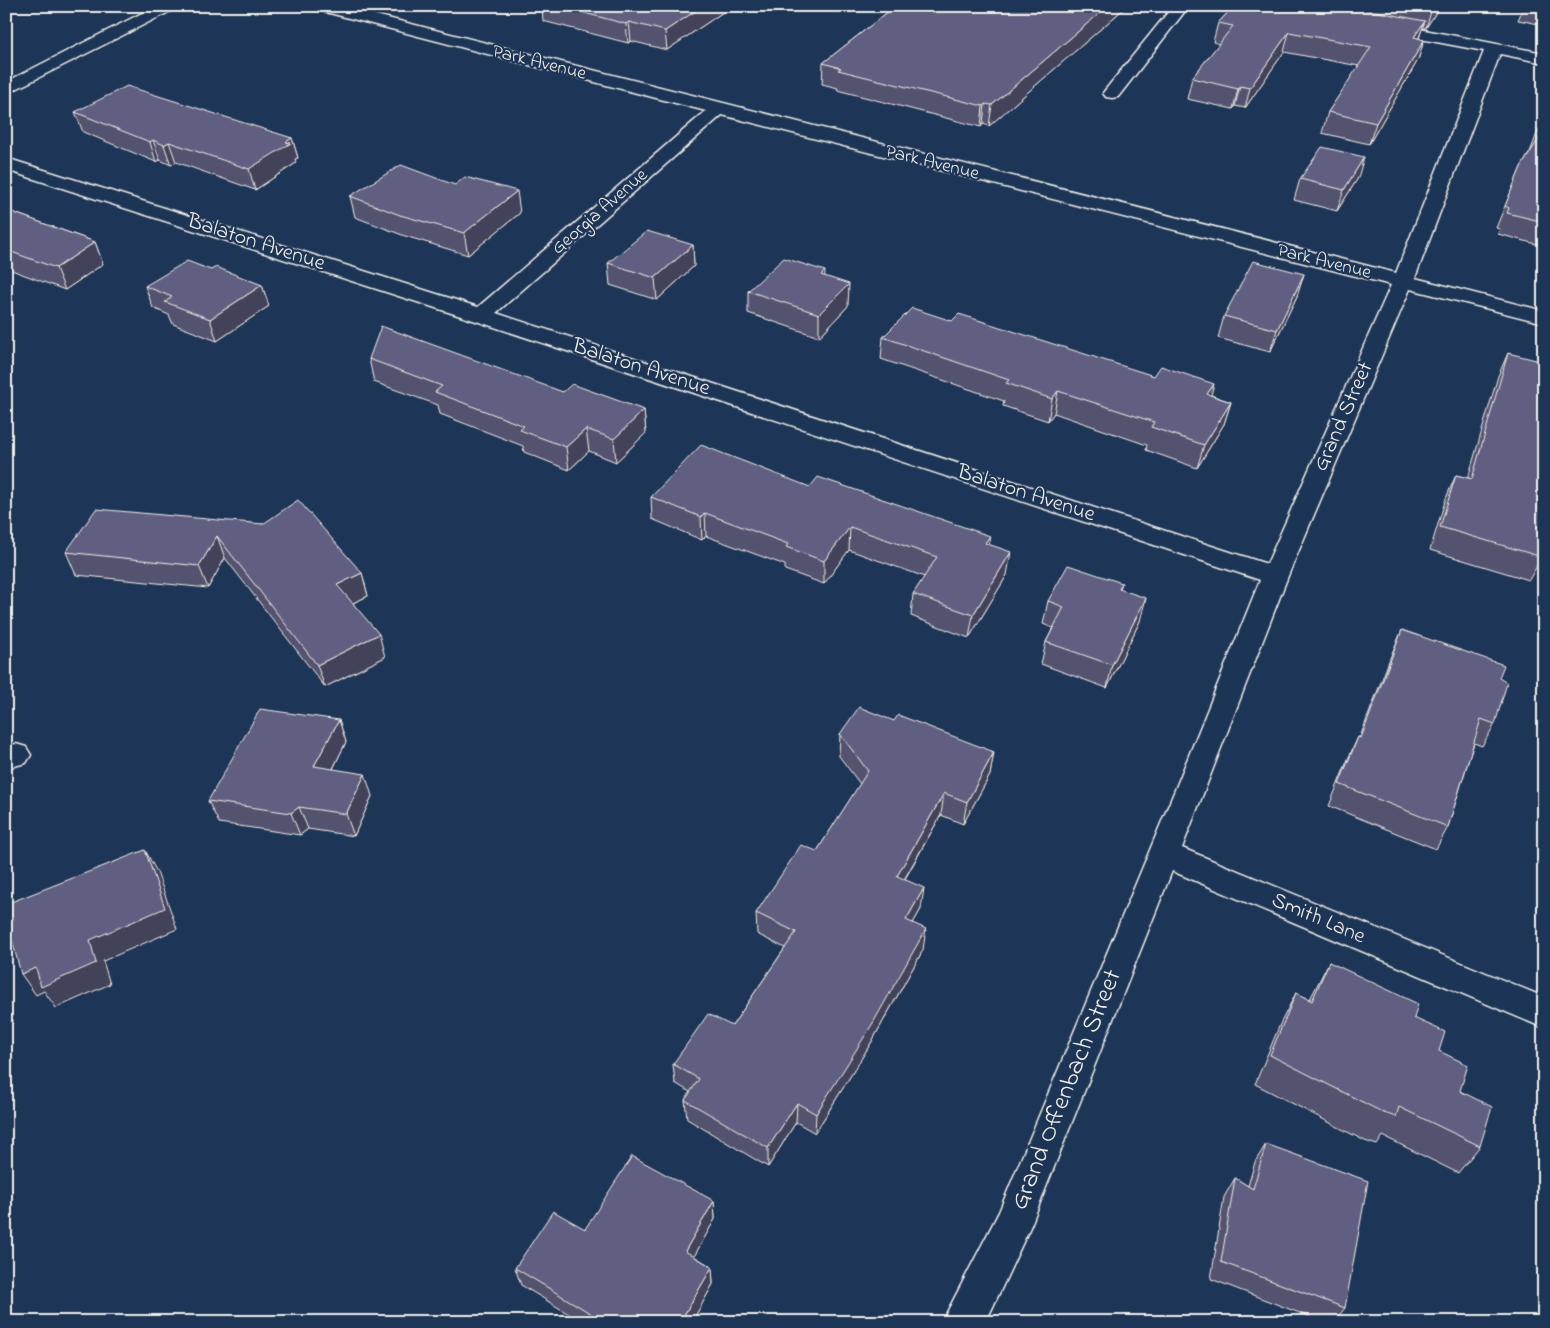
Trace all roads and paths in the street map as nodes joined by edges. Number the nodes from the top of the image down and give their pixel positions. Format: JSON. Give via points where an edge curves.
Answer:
{"nodes":[{"id":1,"x":169,"y":6,"type":"edge"},
{"id":2,"x":320,"y":6,"type":"edge"},
{"id":3,"x":1181,"y":6,"type":"edge"},
{"id":4,"x":1370,"y":24,"type":"edge"},
{"id":5,"x":1494,"y":48,"type":"junction"},
{"id":6,"x":1544,"y":58,"type":"edge"},
{"id":7,"x":6,"y":89,"type":"edge"},
{"id":8,"x":1112,"y":93,"type":"dead end"},
{"id":9,"x":719,"y":109,"type":"junction"},
{"id":10,"x":6,"y":164,"type":"edge"},
{"id":11,"x":1403,"y":282,"type":"junction"},
{"id":12,"x":481,"y":315,"type":"junction"},
{"id":13,"x":1544,"y":317,"type":"edge"},
{"id":14,"x":1275,"y":576,"type":"junction"},
{"id":15,"x":1162,"y":854,"type":"junction"},
{"id":16,"x":1544,"y":1013,"type":"edge"},
{"id":17,"x":962,"y":1322,"type":"edge"}],
"edges":[{"from":1,"to":7,"type":"street"},
{"from":2,"to":9,"type":"street","name":"Park Avenue"},
{"from":3,"to":8,"type":"street"},
{"from":4,"to":5,"type":"street"},
{"from":5,"to":6,"type":"street"},
{"from":5,"to":11,"type":"street","name":"Grand Street"},
{"from":9,"to":11,"type":"street","name":"Park Avenue"},
{"from":9,"to":12,"type":"street","name":"Georgia Avenue"},
{"from":10,"to":12,"type":"street","name":"Balaton Avenue"},
{"from":11,"to":13,"type":"street","name":"Park Avenue"},
{"from":11,"to":14,"type":"street","name":"Grand Street"},
{"from":12,"to":14,"type":"street","name":"Balaton Avenue"},
{"from":14,"to":15,"type":"street","name":"Grand Street"},
{"from":15,"to":16,"type":"street","name":"Smith Lane"},
{"from":15,"to":17,"type":"street","name":"Grand Offenbach Street","via":[[1012,1225]]}]}
